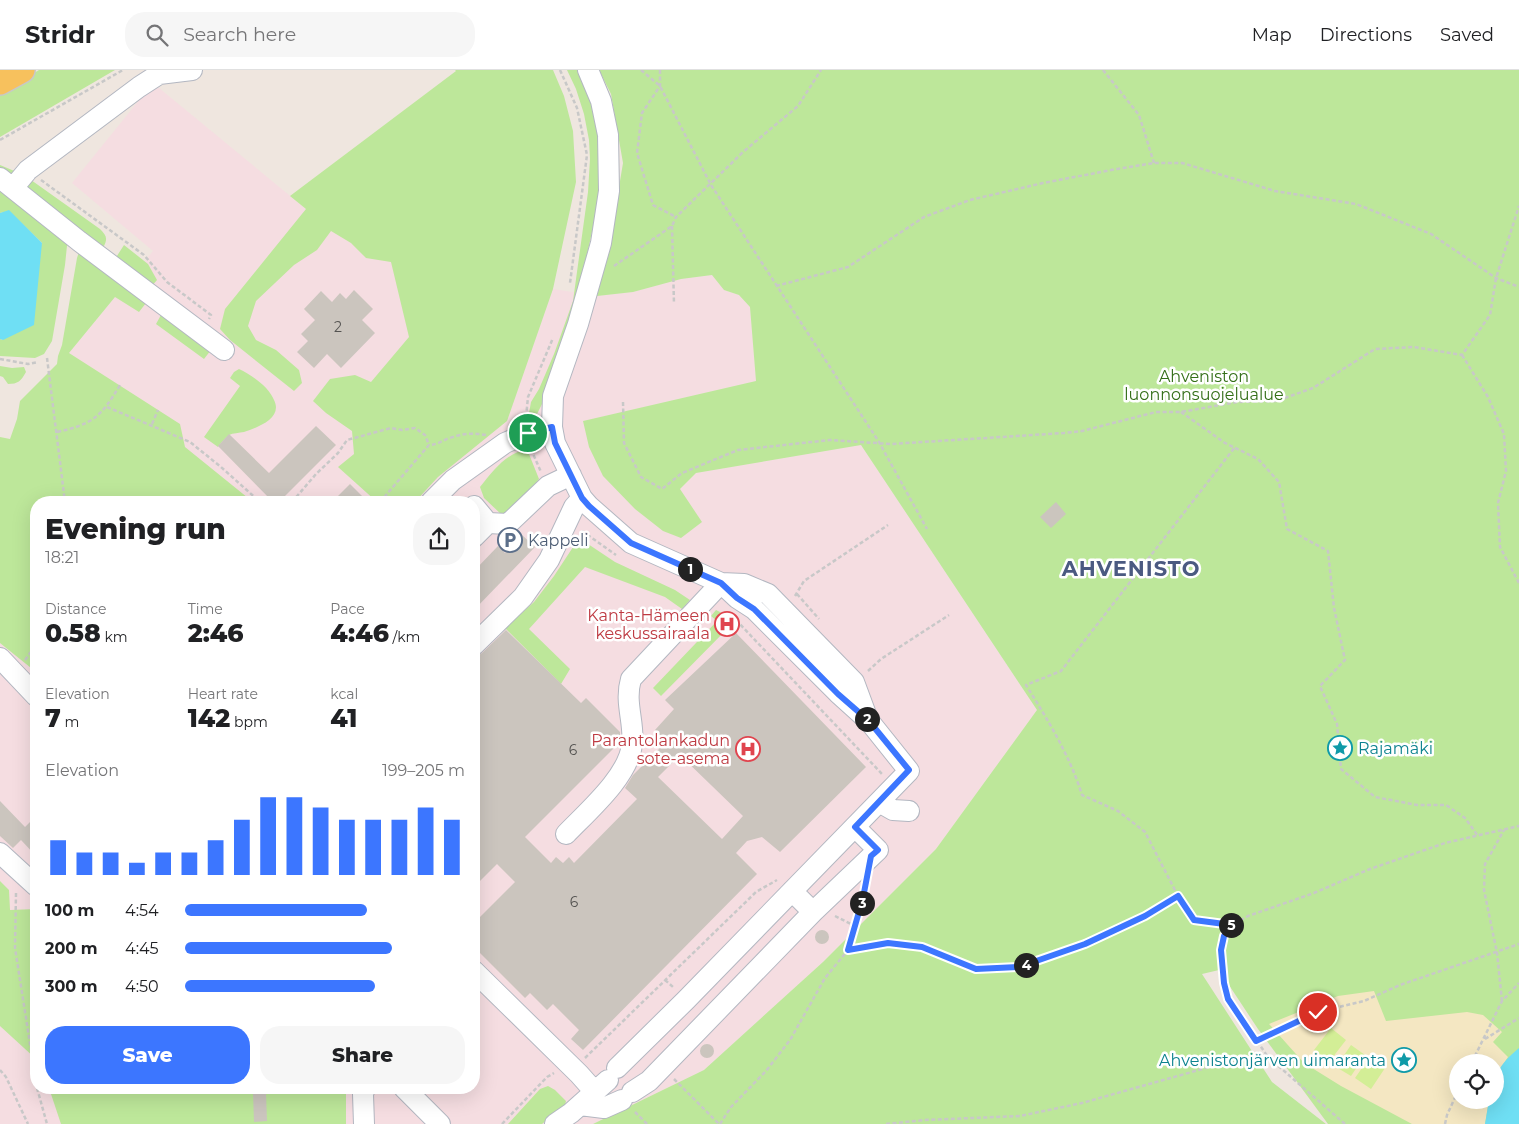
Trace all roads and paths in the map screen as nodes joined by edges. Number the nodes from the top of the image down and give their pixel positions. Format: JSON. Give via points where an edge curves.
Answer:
{"nodes":[{"id":1,"x":22,"y":70,"type":"edge"},
{"id":2,"x":123,"y":70,"type":"edge"},
{"id":3,"x":192,"y":70,"type":"edge"},
{"id":4,"x":588,"y":70,"type":"edge"},
{"id":5,"x":641,"y":70,"type":"edge"},
{"id":6,"x":660,"y":70,"type":"edge"},
{"id":7,"x":821,"y":70,"type":"edge"},
{"id":8,"x":1103,"y":70,"type":"edge"},
{"id":9,"x":0,"y":82,"type":"edge"},
{"id":10,"x":660,"y":86,"type":"junction"},
{"id":11,"x":0,"y":140,"type":"edge"},
{"id":12,"x":1154,"y":163,"type":"junction"},
{"id":13,"x":28,"y":170,"type":"junction"},
{"id":14,"x":7,"y":183,"type":"edge"},
{"id":15,"x":711,"y":185,"type":"junction"},
{"id":16,"x":1519,"y":206,"type":"edge"},
{"id":17,"x":676,"y":217,"type":"junction"},
{"id":18,"x":672,"y":226,"type":"junction"},
{"id":19,"x":615,"y":264,"type":"dead end"},
{"id":20,"x":1496,"y":278,"type":"junction"},
{"id":21,"x":776,"y":286,"type":"junction"},
{"id":22,"x":1519,"y":287,"type":"edge"},
{"id":23,"x":674,"y":304,"type":"dead end"},
{"id":24,"x":201,"y":333,"type":"junction"},
{"id":25,"x":224,"y":350,"type":"dead end"},
{"id":26,"x":1462,"y":355,"type":"junction"},
{"id":27,"x":47,"y":358,"type":"dead end"},
{"id":28,"x":0,"y":359,"type":"edge"},
{"id":29,"x":38,"y":362,"type":"dead end"},
{"id":30,"x":120,"y":386,"type":"dead end"},
{"id":31,"x":623,"y":402,"type":"dead end"},
{"id":32,"x":107,"y":407,"type":"junction"},
{"id":33,"x":158,"y":410,"type":"dead end"},
{"id":34,"x":1181,"y":412,"type":"junction"},
{"id":35,"x":152,"y":425,"type":"junction"},
{"id":36,"x":552,"y":427,"type":"junction"},
{"id":37,"x":56,"y":432,"type":"junction"},
{"id":38,"x":489,"y":435,"type":"dead end"},
{"id":39,"x":879,"y":442,"type":"junction"},
{"id":40,"x":430,"y":445,"type":"junction"},
{"id":41,"x":1235,"y":447,"type":"junction"},
{"id":42,"x":571,"y":475,"type":"junction"},
{"id":43,"x":453,"y":480,"type":"junction"},
{"id":44,"x":63,"y":496,"type":"edge"},
{"id":45,"x":253,"y":496,"type":"edge"},
{"id":46,"x":297,"y":496,"type":"edge"},
{"id":47,"x":385,"y":496,"type":"edge"},
{"id":48,"x":436,"y":496,"type":"edge"},
{"id":49,"x":466,"y":496,"type":"edge"},
{"id":50,"x":582,"y":498,"type":"junction"},
{"id":51,"x":480,"y":513,"type":"edge"},
{"id":52,"x":488,"y":523,"type":"junction"},
{"id":53,"x":888,"y":525,"type":"dead end"},
{"id":54,"x":927,"y":529,"type":"dead end"},
{"id":55,"x":480,"y":531,"type":"edge"},
{"id":56,"x":721,"y":583,"type":"junction"},
{"id":57,"x":1519,"y":583,"type":"edge"},
{"id":58,"x":949,"y":615,"type":"dead end"},
{"id":59,"x":775,"y":616,"type":"junction"},
{"id":60,"x":752,"y":637,"type":"dead end"},
{"id":61,"x":480,"y":639,"type":"edge"},
{"id":62,"x":0,"y":658,"type":"edge"},
{"id":63,"x":854,"y":682,"type":"junction"},
{"id":64,"x":30,"y":690,"type":"edge"},
{"id":65,"x":869,"y":721,"type":"junction"},
{"id":66,"x":879,"y":802,"type":"junction"},
{"id":67,"x":908,"y":811,"type":"dead end"},
{"id":68,"x":1519,"y":826,"type":"edge"},
{"id":69,"x":855,"y":827,"type":"junction"},
{"id":70,"x":1504,"y":830,"type":"junction"},
{"id":71,"x":566,"y":834,"type":"dead end"},
{"id":72,"x":1478,"y":836,"type":"junction"},
{"id":73,"x":0,"y":853,"type":"edge"},
{"id":74,"x":871,"y":856,"type":"junction"},
{"id":75,"x":30,"y":880,"type":"edge"},
{"id":76,"x":16,"y":891,"type":"dead end"},
{"id":77,"x":792,"y":891,"type":"junction"},
{"id":78,"x":1178,"y":896,"type":"junction"},
{"id":79,"x":815,"y":910,"type":"junction"},
{"id":80,"x":1232,"y":925,"type":"junction"},
{"id":81,"x":1519,"y":944,"type":"edge"},
{"id":82,"x":848,"y":950,"type":"junction"},
{"id":83,"x":1496,"y":953,"type":"junction"},
{"id":84,"x":480,"y":977,"type":"edge"},
{"id":85,"x":1519,"y":984,"type":"edge"},
{"id":86,"x":1502,"y":1001,"type":"junction"},
{"id":87,"x":1519,"y":1018,"type":"edge"},
{"id":88,"x":1484,"y":1039,"type":"junction"},
{"id":89,"x":1256,"y":1041,"type":"junction"},
{"id":90,"x":30,"y":1044,"type":"edge"},
{"id":91,"x":1476,"y":1054,"type":"edge"},
{"id":92,"x":1268,"y":1057,"type":"junction"},
{"id":93,"x":663,"y":1067,"type":"junction"},
{"id":94,"x":562,"y":1068,"type":"junction"},
{"id":95,"x":0,"y":1070,"type":"edge"},
{"id":96,"x":606,"y":1080,"type":"junction"},
{"id":97,"x":39,"y":1094,"type":"edge"},
{"id":98,"x":363,"y":1094,"type":"edge"},
{"id":99,"x":410,"y":1094,"type":"edge"},
{"id":100,"x":580,"y":1105,"type":"junction"},
{"id":101,"x":1450,"y":1109,"type":"edge"},
{"id":102,"x":28,"y":1124,"type":"edge"},
{"id":103,"x":47,"y":1124,"type":"edge"},
{"id":104,"x":364,"y":1124,"type":"edge"},
{"id":105,"x":440,"y":1124,"type":"edge"},
{"id":106,"x":502,"y":1124,"type":"edge"},
{"id":107,"x":555,"y":1124,"type":"edge"},
{"id":108,"x":719,"y":1124,"type":"edge"},
{"id":109,"x":886,"y":1124,"type":"edge"},
{"id":110,"x":1345,"y":1124,"type":"edge"},
{"id":111,"x":1445,"y":1124,"type":"edge"}],
"edges":[{"from":1,"to":9,"type":"main road"},
{"from":2,"to":11,"type":"path"},
{"from":3,"to":13,"type":"street","via":[[159,74]]},
{"from":4,"to":36,"type":"street","via":[[601,101],[608,135],[610,191],[601,243],[553,396]]},
{"from":5,"to":10,"type":"path"},
{"from":6,"to":10,"type":"path"},
{"from":7,"to":15,"type":"path","via":[[798,106],[743,152]]},
{"from":8,"to":12,"type":"path","via":[[1139,115]]},
{"from":10,"to":15,"type":"path"},
{"from":10,"to":17,"type":"path","via":[[642,113],[637,152],[653,205]]},
{"from":12,"to":20,"type":"path","via":[[1182,163],[1275,191],[1356,204],[1431,234]]},
{"from":12,"to":21,"type":"path","via":[[970,200],[924,217],[848,267]]},
{"from":13,"to":14,"type":"street"},
{"from":13,"to":24,"type":"path","via":[[144,255],[167,282],[211,315]]},
{"from":14,"to":24,"type":"street"},
{"from":15,"to":17,"type":"path"},
{"from":15,"to":21,"type":"path"},
{"from":16,"to":20,"type":"path"},
{"from":17,"to":18,"type":"path"},
{"from":18,"to":19,"type":"path"},
{"from":18,"to":23,"type":"path"},
{"from":20,"to":22,"type":"path"},
{"from":20,"to":26,"type":"path","via":[[1490,315]]},
{"from":21,"to":39,"type":"path"},
{"from":24,"to":25,"type":"street"},
{"from":26,"to":34,"type":"path","via":[[1414,347],[1375,349],[1313,388],[1276,401],[1237,402]]},
{"from":26,"to":57,"type":"path","via":[[1488,397],[1504,434],[1506,471],[1498,503],[1500,547]]},
{"from":27,"to":37,"type":"path"},
{"from":28,"to":29,"type":"path","via":[[28,364]]},
{"from":30,"to":32,"type":"path"},
{"from":31,"to":39,"type":"path","via":[[624,443],[641,477],[662,489],[682,473],[738,450],[830,440]]},
{"from":32,"to":35,"type":"path"},
{"from":32,"to":37,"type":"path","via":[[87,423]]},
{"from":33,"to":35,"type":"path"},
{"from":34,"to":39,"type":"path","via":[[1156,412],[1064,433],[891,444]]},
{"from":34,"to":41,"type":"path"},
{"from":35,"to":45,"type":"path","via":[[190,442]]},
{"from":36,"to":42,"type":"street","via":[[555,443]]},
{"from":36,"to":43,"type":"street","via":[[505,442]]},
{"from":37,"to":44,"type":"path"},
{"from":38,"to":40,"type":"path","via":[[472,433]]},
{"from":39,"to":54,"type":"path"},
{"from":40,"to":46,"type":"path","via":[[425,435],[415,428],[391,428],[347,440]]},
{"from":40,"to":47,"type":"path"},
{"from":41,"to":72,"type":"path","via":[[1258,459],[1279,482],[1287,529],[1328,550],[1334,608],[1345,660],[1320,686],[1337,724],[1341,769],[1375,797],[1417,805],[1446,805],[1465,818]]},
{"from":41,"to":78,"type":"path","via":[[1061,671],[1026,685],[1044,713],[1082,795],[1118,811],[1145,832]]},
{"from":42,"to":50,"type":"street"},
{"from":42,"to":52,"type":"street","via":[[548,486],[508,524]]},
{"from":43,"to":48,"type":"street"},
{"from":43,"to":49,"type":"street"},
{"from":50,"to":56,"type":"street","via":[[631,543]]},
{"from":50,"to":61,"type":"street","via":[[574,507],[549,560],[523,597]]},
{"from":51,"to":52,"type":"street"},
{"from":52,"to":55,"type":"street"},
{"from":53,"to":59,"type":"path","via":[[804,581],[797,594]]},
{"from":56,"to":59,"type":"street","via":[[744,584],[768,594]]},
{"from":56,"to":71,"type":"street","via":[[631,679],[628,694],[633,744],[629,756],[620,776]]},
{"from":58,"to":63,"type":"path","via":[[881,659]]},
{"from":59,"to":60,"type":"path"},
{"from":59,"to":63,"type":"street"},
{"from":59,"to":65,"type":"street","via":[[838,694]]},
{"from":62,"to":64,"type":"street"},
{"from":63,"to":65,"type":"street"},
{"from":65,"to":66,"type":"street","via":[[909,770]]},
{"from":66,"to":67,"type":"street","via":[[893,810]]},
{"from":66,"to":69,"type":"street"},
{"from":68,"to":70,"type":"path"},
{"from":69,"to":74,"type":"street","via":[[878,850]]},
{"from":69,"to":77,"type":"street"},
{"from":70,"to":72,"type":"path"},
{"from":70,"to":83,"type":"path","via":[[1485,864],[1484,890]]},
{"from":72,"to":80,"type":"path","via":[[1445,843],[1370,869]]},
{"from":73,"to":75,"type":"street"},
{"from":74,"to":79,"type":"street"},
{"from":74,"to":82,"type":"path"},
{"from":76,"to":90,"type":"path","via":[[15,948]]},
{"from":77,"to":79,"type":"street"},
{"from":77,"to":96,"type":"street"},
{"from":78,"to":80,"type":"path","via":[[1194,920]]},
{"from":78,"to":82,"type":"path","via":[[1145,916],[1085,944],[1019,967],[976,969],[922,947],[888,943]]},
{"from":79,"to":82,"type":"path","via":[[853,925]]},
{"from":79,"to":93,"type":"street"},
{"from":80,"to":89,"type":"path","via":[[1224,936],[1221,950],[1224,983],[1228,999]]},
{"from":81,"to":83,"type":"path"},
{"from":82,"to":108,"type":"path","via":[[825,978],[790,1040]]},
{"from":83,"to":86,"type":"path"},
{"from":83,"to":89,"type":"path","via":[[1400,985],[1364,1001],[1318,1012]]},
{"from":84,"to":94,"type":"street"},
{"from":85,"to":86,"type":"path"},
{"from":86,"to":88,"type":"path"},
{"from":87,"to":88,"type":"path"},
{"from":88,"to":91,"type":"path"},
{"from":89,"to":92,"type":"path"},
{"from":92,"to":109,"type":"path","via":[[1220,1064],[1082,1103],[1020,1116]]},
{"from":92,"to":110,"type":"path"},
{"from":93,"to":100,"type":"street","via":[[627,1096],[604,1108]]},
{"from":93,"to":108,"type":"path"},
{"from":94,"to":96,"type":"street"},
{"from":94,"to":106,"type":"path","via":[[547,1077]]},
{"from":95,"to":102,"type":"path"},
{"from":96,"to":100,"type":"street"},
{"from":97,"to":103,"type":"path"},
{"from":98,"to":104,"type":"street"},
{"from":99,"to":105,"type":"street"},
{"from":100,"to":107,"type":"street"},
{"from":101,"to":111,"type":"path"}]}
